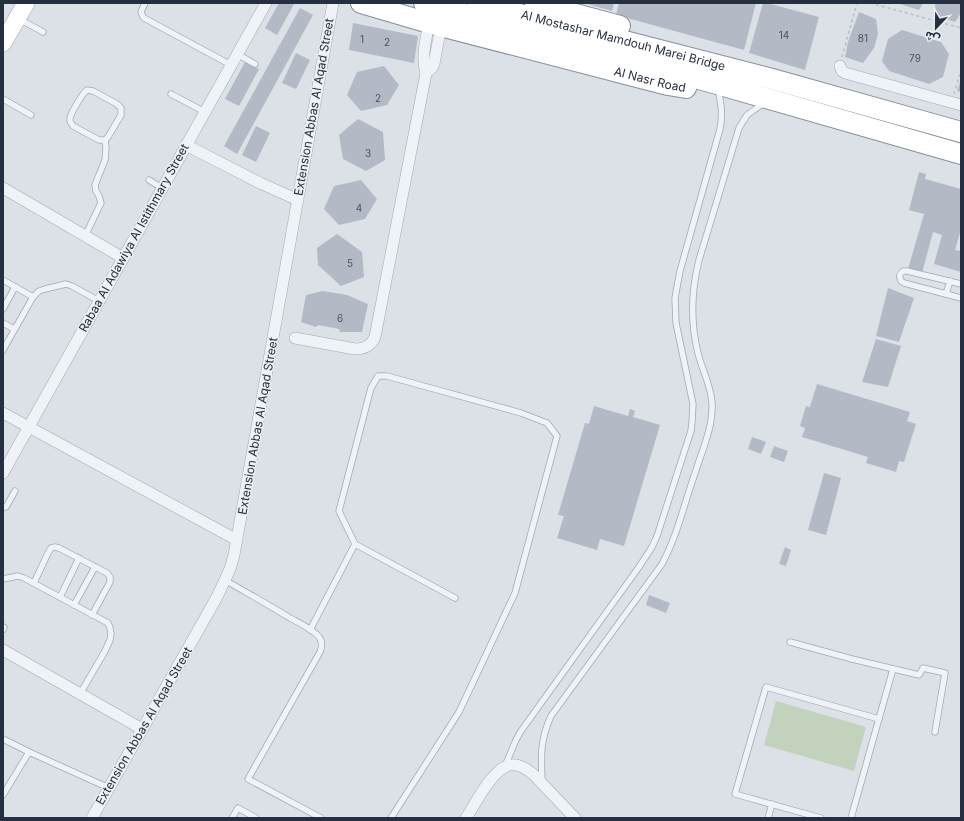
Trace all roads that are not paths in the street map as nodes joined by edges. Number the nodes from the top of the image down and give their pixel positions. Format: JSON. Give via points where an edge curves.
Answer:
{"nodes":[{"id":1,"x":26,"y":3,"type":"edge"},
{"id":2,"x":145,"y":3,"type":"edge"},
{"id":3,"x":266,"y":3,"type":"edge"},
{"id":4,"x":333,"y":3,"type":"edge"},
{"id":5,"x":361,"y":3,"type":"edge"},
{"id":6,"x":424,"y":3,"type":"edge"},
{"id":7,"x":475,"y":3,"type":"edge"},
{"id":8,"x":535,"y":3,"type":"edge"},
{"id":9,"x":380,"y":6,"type":"edge"},
{"id":10,"x":17,"y":18,"type":"junction"},
{"id":11,"x":435,"y":24,"type":"junction"},
{"id":12,"x":43,"y":32,"type":"dead end"},
{"id":13,"x":3,"y":43,"type":"edge"},
{"id":14,"x":237,"y":54,"type":"junction"},
{"id":15,"x":255,"y":64,"type":"dead end"},
{"id":16,"x":231,"y":65,"type":"junction"},
{"id":17,"x":840,"y":66,"type":"road end"},
{"id":18,"x":772,"y":79,"type":"junction"},
{"id":19,"x":717,"y":84,"type":"junction"},
{"id":20,"x":171,"y":94,"type":"dead end"},
{"id":21,"x":3,"y":99,"type":"edge"},
{"id":22,"x":769,"y":99,"type":"junction"},
{"id":23,"x":956,"y":103,"type":"edge"},
{"id":24,"x":205,"y":112,"type":"junction"},
{"id":25,"x":31,"y":115,"type":"dead end"},
{"id":26,"x":961,"y":132,"type":"edge"},
{"id":27,"x":105,"y":140,"type":"junction"},
{"id":28,"x":186,"y":145,"type":"junction"},
{"id":29,"x":961,"y":154,"type":"edge"},
{"id":30,"x":149,"y":180,"type":"dead end"},
{"id":31,"x":3,"y":188,"type":"edge"},
{"id":32,"x":162,"y":188,"type":"junction"},
{"id":33,"x":298,"y":200,"type":"junction"},
{"id":34,"x":85,"y":236,"type":"junction"},
{"id":35,"x":123,"y":258,"type":"junction"},
{"id":36,"x":3,"y":280,"type":"edge"},
{"id":37,"x":950,"y":281,"type":"junction"},
{"id":38,"x":961,"y":284,"type":"edge"},
{"id":39,"x":15,"y":287,"type":"junction"},
{"id":40,"x":946,"y":294,"type":"junction"},
{"id":41,"x":33,"y":297,"type":"junction"},
{"id":42,"x":961,"y":298,"type":"edge"},
{"id":43,"x":99,"y":301,"type":"junction"},
{"id":44,"x":3,"y":309,"type":"edge"},
{"id":45,"x":3,"y":323,"type":"edge"},
{"id":46,"x":14,"y":329,"type":"junction"},
{"id":47,"x":295,"y":338,"type":"dead end"},
{"id":48,"x":3,"y":350,"type":"edge"},
{"id":49,"x":3,"y":413,"type":"edge"},
{"id":50,"x":29,"y":427,"type":"junction"},
{"id":51,"x":3,"y":473,"type":"edge"},
{"id":52,"x":15,"y":491,"type":"dead end"},
{"id":53,"x":3,"y":507,"type":"edge"},
{"id":54,"x":238,"y":540,"type":"junction"},
{"id":55,"x":355,"y":544,"type":"junction"},
{"id":56,"x":79,"y":558,"type":"junction"},
{"id":57,"x":95,"y":567,"type":"junction"},
{"id":58,"x":3,"y":579,"type":"edge"},
{"id":59,"x":225,"y":580,"type":"junction"},
{"id":60,"x":34,"y":583,"type":"junction"},
{"id":61,"x":60,"y":597,"type":"junction"},
{"id":62,"x":455,"y":598,"type":"dead end"},
{"id":63,"x":74,"y":605,"type":"junction"},
{"id":64,"x":92,"y":615,"type":"junction"},
{"id":65,"x":310,"y":630,"type":"junction"},
{"id":66,"x":790,"y":642,"type":"dead end"},
{"id":67,"x":3,"y":650,"type":"edge"},
{"id":68,"x":893,"y":669,"type":"junction"},
{"id":69,"x":80,"y":694,"type":"junction"},
{"id":70,"x":879,"y":719,"type":"junction"},
{"id":71,"x":142,"y":729,"type":"junction"},
{"id":72,"x":934,"y":732,"type":"dead end"},
{"id":73,"x":3,"y":739,"type":"edge"},
{"id":74,"x":29,"y":752,"type":"junction"},
{"id":75,"x":504,"y":768,"type":"junction"},
{"id":76,"x":542,"y":784,"type":"junction"},
{"id":77,"x":109,"y":788,"type":"junction"},
{"id":78,"x":3,"y":795,"type":"edge"},
{"id":79,"x":772,"y":804,"type":"junction"},
{"id":80,"x":92,"y":818,"type":"edge"},
{"id":81,"x":232,"y":818,"type":"edge"},
{"id":82,"x":256,"y":818,"type":"edge"},
{"id":83,"x":321,"y":818,"type":"edge"},
{"id":84,"x":392,"y":818,"type":"edge"},
{"id":85,"x":466,"y":818,"type":"edge"},
{"id":86,"x":575,"y":818,"type":"edge"},
{"id":87,"x":768,"y":818,"type":"edge"},
{"id":88,"x":821,"y":818,"type":"edge"},
{"id":89,"x":850,"y":818,"type":"edge"}],
"edges":[{"from":1,"to":10,"type":"main road"},
{"from":2,"to":16,"type":"lane","via":[[141,12],[144,18]]},
{"from":3,"to":14,"type":"street","name":"Rabaa Al Adawiya Al Istithmary Street"},
{"from":4,"to":33,"type":"street","name":"Extension Abbas Al Aqad Street"},
{"from":5,"to":9,"type":"highway","name":"Al Nasr Road"},
{"from":6,"to":19,"type":"highway","name":"Al Mostashar Mamdouh Marei Bridge"},
{"from":7,"to":18,"type":"highway","name":"Al Mostashar Mamdouh Marei Bridge"},
{"from":8,"to":18,"type":"highway","via":[[748,62]]},
{"from":9,"to":11,"type":"highway","name":"Al Nasr Road"},
{"from":10,"to":12,"type":"lane"},
{"from":10,"to":13,"type":"main road"},
{"from":11,"to":19,"type":"highway","name":"Al Nasr Road","via":[[668,85],[701,88]]},
{"from":11,"to":47,"type":"street","via":[[424,58],[426,73],[375,337],[372,343],[361,350]]},
{"from":14,"to":15,"type":"lane"},
{"from":14,"to":16,"type":"street","name":"Rabaa Al Adawiya Al Istithmary Street"},
{"from":16,"to":24,"type":"street","name":"Rabaa Al Adawiya Al Istithmary Street"},
{"from":17,"to":23,"type":"street","via":[[845,73]]},
{"from":18,"to":26,"type":"highway"},
{"from":19,"to":22,"type":"highway","name":"Al Nasr Road"},
{"from":19,"to":75,"type":"lane","via":[[722,107],[721,122],[675,298],[676,323],[693,404],[691,431],[652,547],[522,731]]},
{"from":20,"to":24,"type":"lane"},
{"from":21,"to":25,"type":"lane"},
{"from":22,"to":29,"type":"highway","name":"Al Nasr Road"},
{"from":22,"to":76,"type":"lane","via":[[748,116],[739,128],[695,275],[693,323],[698,354],[709,385],[712,415],[673,543],[655,576],[551,716],[542,741]]},
{"from":24,"to":28,"type":"street","name":"Rabaa Al Adawiya Al Istithmary Street"},
{"from":27,"to":27,"type":"lane","via":[[121,115],[121,108],[87,90],[70,117],[71,122],[73,126],[99,140]]},
{"from":27,"to":34,"type":"lane","via":[[105,160],[94,185],[101,203]]},
{"from":28,"to":32,"type":"street","name":"Rabaa Al Adawiya Al Istithmary Street"},
{"from":28,"to":33,"type":"street"},
{"from":30,"to":32,"type":"lane"},
{"from":31,"to":34,"type":"street"},
{"from":32,"to":35,"type":"street","name":"Rabaa Al Adawiya Al Istithmary Street"},
{"from":33,"to":54,"type":"street","name":"Extension Abbas Al Aqad Street"},
{"from":34,"to":35,"type":"street"},
{"from":35,"to":43,"type":"street","name":"Rabaa Al Adawiya Al Istithmary Street"},
{"from":36,"to":39,"type":"lane"},
{"from":37,"to":38,"type":"lane"},
{"from":37,"to":40,"type":"lane"},
{"from":37,"to":40,"type":"lane","via":[[903,271],[900,273],[899,277],[904,283]]},
{"from":39,"to":41,"type":"lane"},
{"from":39,"to":44,"type":"lane"},
{"from":40,"to":42,"type":"lane"},
{"from":41,"to":43,"type":"lane","via":[[45,289],[66,284]]},
{"from":41,"to":46,"type":"lane"},
{"from":43,"to":50,"type":"street","name":"Rabaa Al Adawiya Al Istithmary Street"},
{"from":45,"to":46,"type":"lane"},
{"from":46,"to":48,"type":"lane"},
{"from":49,"to":50,"type":"street"},
{"from":50,"to":51,"type":"street","name":"Rabaa Al Adawiya Al Istithmary Street"},
{"from":50,"to":54,"type":"street"},
{"from":52,"to":53,"type":"lane","via":[[6,507]]},
{"from":54,"to":59,"type":"street","name":"Extension Abbas Al Aqad Street"},
{"from":55,"to":62,"type":"lane"},
{"from":55,"to":65,"type":"lane"},
{"from":55,"to":84,"type":"lane","via":[[339,511],[371,388],[378,376],[387,376],[522,413],[547,423],[557,436],[515,593],[458,712]]},
{"from":56,"to":57,"type":"lane"},
{"from":56,"to":60,"type":"lane","via":[[53,547]]},
{"from":56,"to":61,"type":"lane"},
{"from":57,"to":63,"type":"lane"},
{"from":57,"to":64,"type":"lane","via":[[107,573],[110,579]]},
{"from":58,"to":60,"type":"lane","via":[[18,576]]},
{"from":59,"to":65,"type":"lane"},
{"from":59,"to":71,"type":"street","name":"Extension Abbas Al Aqad Street"},
{"from":60,"to":61,"type":"lane"},
{"from":61,"to":63,"type":"lane"},
{"from":63,"to":64,"type":"lane"},
{"from":64,"to":69,"type":"lane","via":[[108,623],[111,634]]},
{"from":65,"to":83,"type":"lane","via":[[321,639],[322,648],[248,779]]},
{"from":66,"to":68,"type":"lane"},
{"from":67,"to":69,"type":"street"},
{"from":68,"to":70,"type":"lane"},
{"from":68,"to":72,"type":"lane","via":[[919,676],[923,668],[945,673]]},
{"from":69,"to":71,"type":"street"},
{"from":70,"to":79,"type":"lane","via":[[766,687],[735,794]]},
{"from":70,"to":89,"type":"lane"},
{"from":71,"to":77,"type":"street","name":"Extension Abbas Al Aqad Street"},
{"from":73,"to":74,"type":"lane"},
{"from":74,"to":77,"type":"lane"},
{"from":74,"to":78,"type":"lane"},
{"from":75,"to":76,"type":"street","via":[[510,765],[527,769]]},
{"from":75,"to":85,"type":"street","via":[[490,779]]},
{"from":76,"to":86,"type":"street"},
{"from":77,"to":80,"type":"street","name":"Extension Abbas Al Aqad Street"},
{"from":79,"to":87,"type":"lane"},
{"from":79,"to":88,"type":"lane"},
{"from":81,"to":82,"type":"lane","via":[[238,808]]}]}
